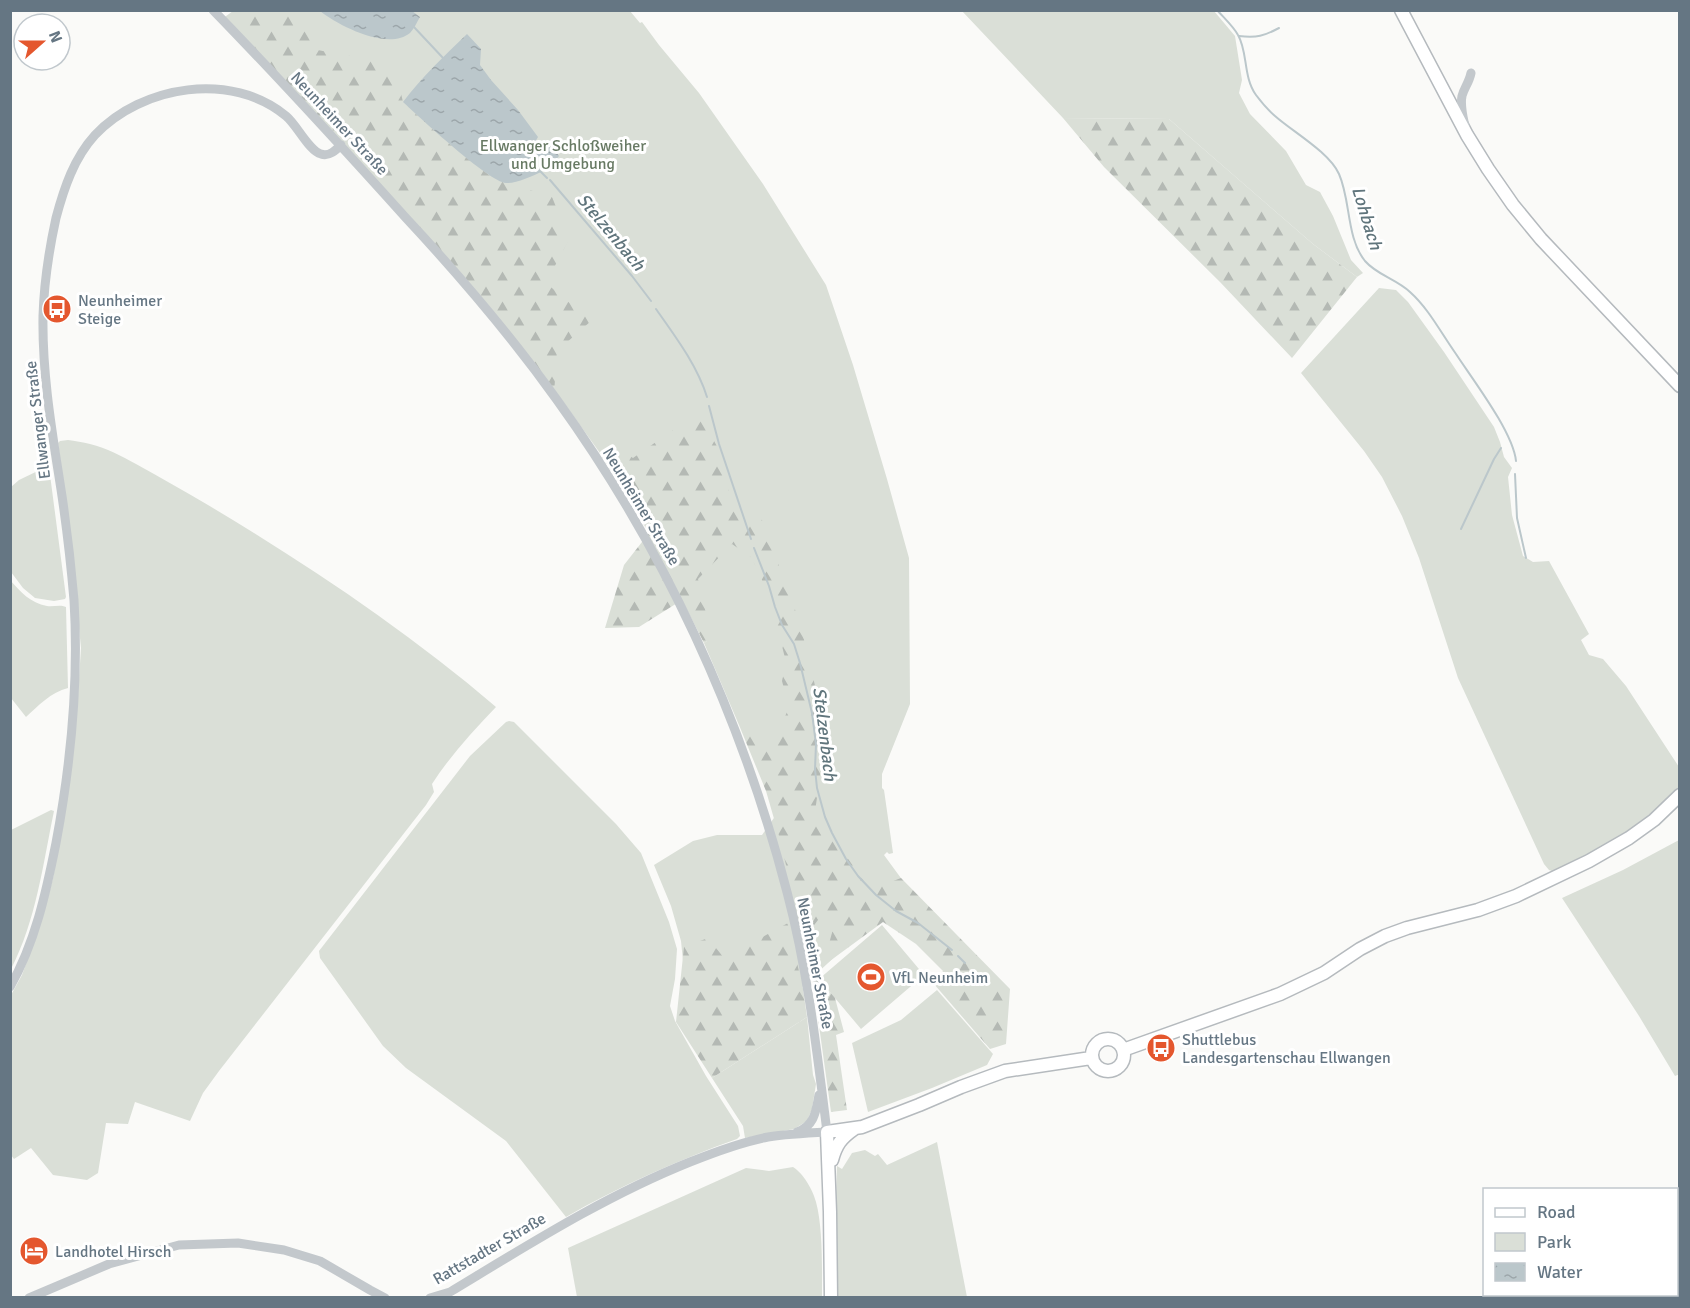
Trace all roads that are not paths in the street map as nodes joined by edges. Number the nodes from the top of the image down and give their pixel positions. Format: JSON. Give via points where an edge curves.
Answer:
{"nodes":[{"id":1,"x":213,"y":10,"type":"edge"},
{"id":2,"x":1401,"y":10,"type":"edge"},
{"id":3,"x":1471,"y":73,"type":"dead end"},
{"id":4,"x":1467,"y":135,"type":"junction"},
{"id":5,"x":341,"y":145,"type":"junction"},
{"id":6,"x":1680,"y":386,"type":"edge"},
{"id":7,"x":1680,"y":795,"type":"edge"},
{"id":8,"x":10,"y":987,"type":"edge"},
{"id":9,"x":1123,"y":1050,"type":"junction"},
{"id":10,"x":1091,"y":1058,"type":"junction"},
{"id":11,"x":821,"y":1084,"type":"junction"},
{"id":12,"x":854,"y":1129,"type":"junction"},
{"id":13,"x":826,"y":1132,"type":"junction"},
{"id":14,"x":786,"y":1135,"type":"junction"},
{"id":15,"x":829,"y":1173,"type":"junction"},
{"id":16,"x":29,"y":1298,"type":"edge"},
{"id":17,"x":385,"y":1298,"type":"edge"},
{"id":18,"x":430,"y":1298,"type":"edge"},
{"id":19,"x":831,"y":1298,"type":"edge"}],
"edges":[{"from":1,"to":5,"type":"street","name":"Neunheimer Straße"},
{"from":2,"to":4,"type":"main road"},
{"from":3,"to":4,"type":"street","via":[[1461,99]]},
{"from":4,"to":6,"type":"main road","via":[[1513,205],[1541,239]]},
{"from":5,"to":8,"type":"street","name":"Ellwanger Straße","via":[[332,153],[321,154],[287,117],[244,94],[217,89],[178,91],[152,98],[112,119],[84,150],[66,184],[52,234],[43,316],[47,394],[73,590],[75,690],[62,809],[44,900],[28,950]]},
{"from":5,"to":11,"type":"street","name":"Neunheimer Straße","via":[[476,296],[558,401],[627,507],[684,610],[728,710],[777,853],[800,944]]},
{"from":7,"to":9,"type":"main road","via":[[1629,838],[1515,896],[1385,936],[1280,994]]},
{"from":9,"to":10,"type":"main road","via":[[1116,1041],[1103,1040],[1094,1047]]},
{"from":9,"to":10,"type":"main road","via":[[1122,1062],[1114,1071],[1098,1068]]},
{"from":10,"to":12,"type":"main road","via":[[1005,1071]]},
{"from":11,"to":13,"type":"street","name":"Neunheimer Straße"},
{"from":11,"to":14,"type":"street","via":[[814,1118],[803,1130]]},
{"from":12,"to":13,"type":"main road"},
{"from":12,"to":15,"type":"main road","via":[[836,1147]]},
{"from":13,"to":14,"type":"street"},
{"from":13,"to":15,"type":"main road"},
{"from":14,"to":18,"type":"street","name":"Rattstadter Straße","via":[[744,1143],[652,1177],[562,1224],[450,1292]]},
{"from":15,"to":19,"type":"main road"},
{"from":16,"to":17,"type":"street","via":[[109,1264],[179,1245],[238,1242],[284,1250],[320,1262]]}]}
